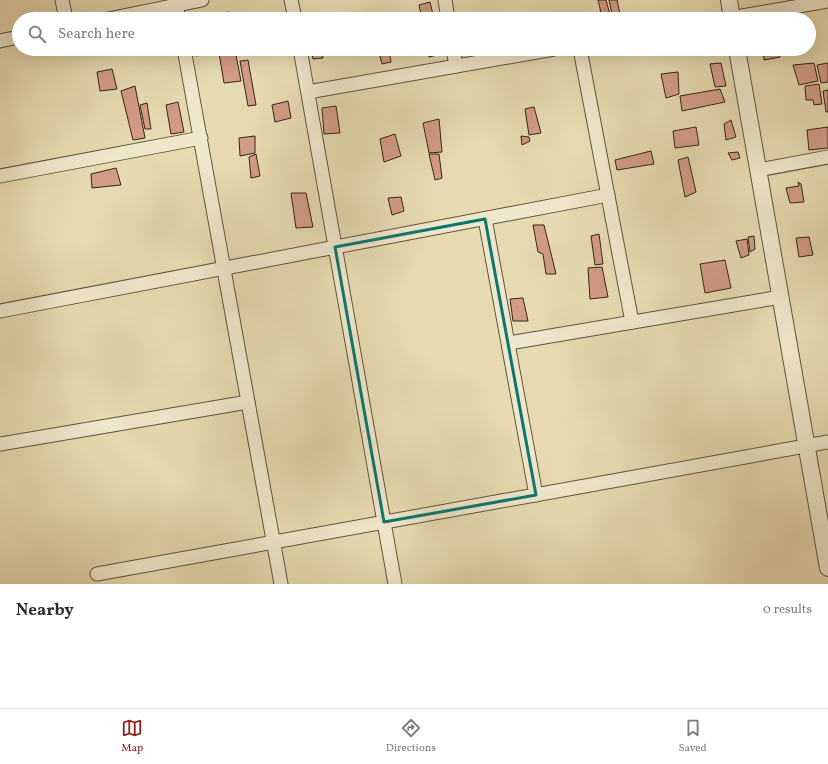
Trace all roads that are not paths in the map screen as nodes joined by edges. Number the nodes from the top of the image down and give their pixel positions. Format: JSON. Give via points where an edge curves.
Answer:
{"nodes":[{"id":1,"x":62,"y":0,"type":"edge"},
{"id":2,"x":202,"y":0,"type":"edge"},
{"id":3,"x":292,"y":0,"type":"edge"},
{"id":4,"x":445,"y":0,"type":"edge"},
{"id":5,"x":729,"y":0,"type":"edge"},
{"id":6,"x":828,"y":1,"type":"edge"},
{"id":7,"x":176,"y":3,"type":"edge"},
{"id":8,"x":65,"y":12,"type":"edge"},
{"id":9,"x":138,"y":12,"type":"edge"},
{"id":10,"x":294,"y":12,"type":"edge"},
{"id":11,"x":447,"y":12,"type":"edge"},
{"id":12,"x":730,"y":12,"type":"edge"},
{"id":13,"x":768,"y":12,"type":"edge"},
{"id":14,"x":12,"y":38,"type":"edge"},
{"id":15,"x":0,"y":41,"type":"edge"},
{"id":16,"x":185,"y":56,"type":"edge"},
{"id":17,"x":301,"y":56,"type":"edge"},
{"id":18,"x":454,"y":56,"type":"edge"},
{"id":19,"x":514,"y":56,"type":"edge"},
{"id":20,"x":581,"y":56,"type":"edge"},
{"id":21,"x":738,"y":56,"type":"edge"},
{"id":22,"x":456,"y":66,"type":"junction"},
{"id":23,"x":308,"y":92,"type":"junction"},
{"id":24,"x":200,"y":138,"type":"junction"},
{"id":25,"x":828,"y":157,"type":"edge"},
{"id":26,"x":758,"y":170,"type":"junction"},
{"id":27,"x":0,"y":176,"type":"edge"},
{"id":28,"x":608,"y":195,"type":"junction"},
{"id":29,"x":485,"y":219,"type":"junction"},
{"id":30,"x":335,"y":247,"type":"junction"},
{"id":31,"x":224,"y":268,"type":"junction"},
{"id":32,"x":780,"y":297,"type":"junction"},
{"id":33,"x":0,"y":311,"type":"edge"},
{"id":34,"x":632,"y":322,"type":"junction"},
{"id":35,"x":508,"y":343,"type":"junction"},
{"id":36,"x":248,"y":402,"type":"junction"},
{"id":37,"x":828,"y":442,"type":"edge"},
{"id":38,"x":0,"y":444,"type":"edge"},
{"id":39,"x":807,"y":446,"type":"junction"},
{"id":40,"x":536,"y":494,"type":"junction"},
{"id":41,"x":384,"y":522,"type":"junction"},
{"id":42,"x":274,"y":542,"type":"junction"},
{"id":43,"x":828,"y":568,"type":"edge"},
{"id":44,"x":97,"y":574,"type":"dead end"},
{"id":45,"x":281,"y":584,"type":"edge"},
{"id":46,"x":395,"y":584,"type":"edge"}],
"edges":[{"from":1,"to":8,"type":"street"},
{"from":2,"to":7,"type":"street"},
{"from":3,"to":10,"type":"street"},
{"from":4,"to":11,"type":"street"},
{"from":5,"to":12,"type":"street"},
{"from":6,"to":13,"type":"street"},
{"from":7,"to":9,"type":"street"},
{"from":14,"to":15,"type":"street"},
{"from":16,"to":24,"type":"street"},
{"from":17,"to":23,"type":"street"},
{"from":18,"to":22,"type":"street"},
{"from":19,"to":22,"type":"street"},
{"from":20,"to":28,"type":"street"},
{"from":21,"to":26,"type":"street"},
{"from":22,"to":23,"type":"street"},
{"from":23,"to":30,"type":"street"},
{"from":24,"to":27,"type":"street"},
{"from":24,"to":31,"type":"street"},
{"from":25,"to":26,"type":"street"},
{"from":26,"to":32,"type":"street"},
{"from":28,"to":29,"type":"street"},
{"from":28,"to":34,"type":"street"},
{"from":29,"to":30,"type":"street"},
{"from":29,"to":35,"type":"street"},
{"from":30,"to":31,"type":"street"},
{"from":30,"to":41,"type":"street"},
{"from":31,"to":33,"type":"street"},
{"from":31,"to":36,"type":"street"},
{"from":32,"to":34,"type":"street"},
{"from":32,"to":39,"type":"street"},
{"from":34,"to":35,"type":"street"},
{"from":35,"to":40,"type":"street"},
{"from":36,"to":38,"type":"street"},
{"from":36,"to":42,"type":"street"},
{"from":37,"to":39,"type":"street"},
{"from":39,"to":40,"type":"street"},
{"from":39,"to":43,"type":"street"},
{"from":40,"to":41,"type":"street"},
{"from":41,"to":42,"type":"street"},
{"from":41,"to":46,"type":"street"},
{"from":42,"to":44,"type":"street"},
{"from":42,"to":45,"type":"street"}]}
